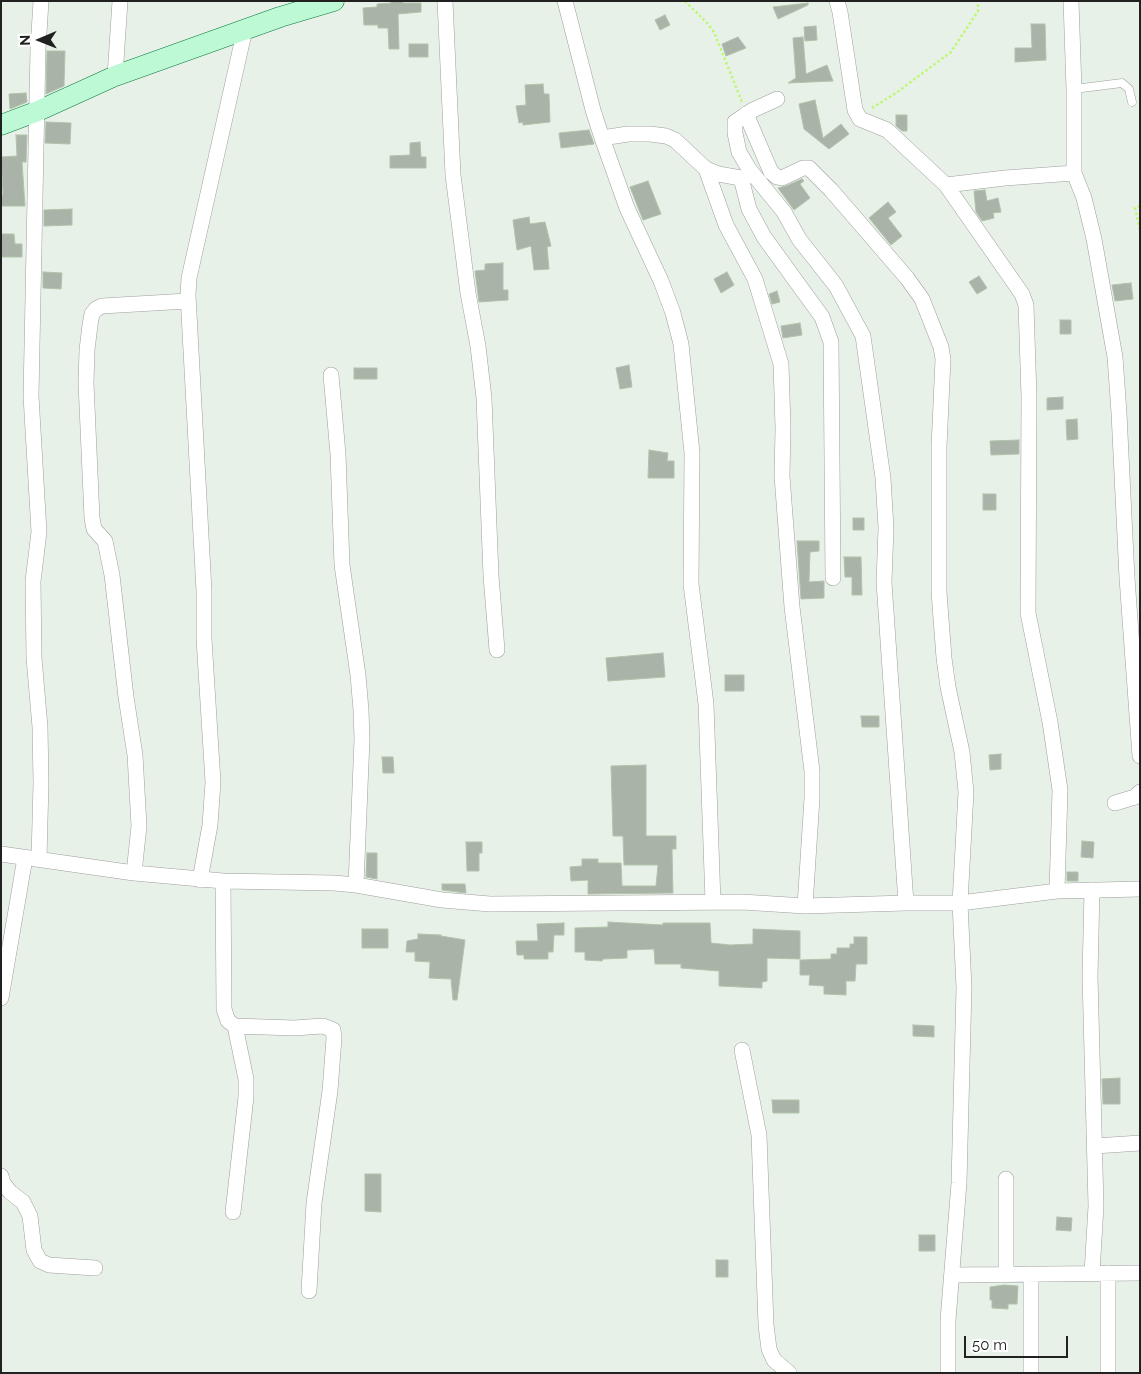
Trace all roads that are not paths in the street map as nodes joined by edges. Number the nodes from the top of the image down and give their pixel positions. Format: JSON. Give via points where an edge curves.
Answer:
{"nodes":[{"id":1,"x":41,"y":1,"type":"edge"},
{"id":2,"x":120,"y":1,"type":"edge"},
{"id":3,"x":334,"y":1,"type":"edge"},
{"id":4,"x":444,"y":1,"type":"edge"},
{"id":5,"x":565,"y":1,"type":"edge"},
{"id":6,"x":837,"y":1,"type":"edge"},
{"id":7,"x":1071,"y":1,"type":"edge"},
{"id":8,"x":310,"y":4,"type":"edge"},
{"id":9,"x":246,"y":29,"type":"junction"},
{"id":10,"x":115,"y":76,"type":"junction"},
{"id":11,"x":1074,"y":89,"type":"junction"},
{"id":12,"x":777,"y":98,"type":"dead end"},
{"id":13,"x":1132,"y":102,"type":"dead end"},
{"id":14,"x":38,"y":111,"type":"junction"},
{"id":15,"x":746,"y":114,"type":"junction"},
{"id":16,"x":1,"y":124,"type":"edge"},
{"id":17,"x":602,"y":138,"type":"junction"},
{"id":18,"x":706,"y":169,"type":"junction"},
{"id":19,"x":1074,"y":173,"type":"junction"},
{"id":20,"x":747,"y":177,"type":"junction"},
{"id":21,"x":946,"y":185,"type":"junction"},
{"id":22,"x":188,"y":301,"type":"junction"},
{"id":23,"x":331,"y":375,"type":"dead end"},
{"id":24,"x":833,"y":578,"type":"dead end"},
{"id":25,"x":1133,"y":578,"type":"edge"},
{"id":26,"x":497,"y":650,"type":"dead end"},
{"id":27,"x":1140,"y":756,"type":"edge"},
{"id":28,"x":1140,"y":792,"type":"edge"},
{"id":29,"x":1115,"y":803,"type":"dead end"},
{"id":30,"x":1,"y":854,"type":"edge"},
{"id":31,"x":32,"y":858,"type":"junction"},
{"id":32,"x":134,"y":874,"type":"junction"},
{"id":33,"x":200,"y":880,"type":"junction"},
{"id":34,"x":223,"y":881,"type":"junction"},
{"id":35,"x":356,"y":885,"type":"junction"},
{"id":36,"x":1140,"y":889,"type":"edge"},
{"id":37,"x":1092,"y":890,"type":"junction"},
{"id":38,"x":1057,"y":891,"type":"junction"},
{"id":39,"x":713,"y":902,"type":"junction"},
{"id":40,"x":906,"y":903,"type":"junction"},
{"id":41,"x":960,"y":903,"type":"junction"},
{"id":42,"x":805,"y":906,"type":"junction"},
{"id":43,"x":1,"y":998,"type":"edge"},
{"id":44,"x":235,"y":1026,"type":"junction"},
{"id":45,"x":742,"y":1050,"type":"dead end"},
{"id":46,"x":1140,"y":1143,"type":"edge"},
{"id":47,"x":1095,"y":1146,"type":"junction"},
{"id":48,"x":1,"y":1176,"type":"edge"},
{"id":49,"x":1006,"y":1179,"type":"dead end"},
{"id":50,"x":233,"y":1212,"type":"dead end"},
{"id":51,"x":95,"y":1268,"type":"dead end"},
{"id":52,"x":1092,"y":1273,"type":"junction"},
{"id":53,"x":1108,"y":1273,"type":"junction"},
{"id":54,"x":1140,"y":1273,"type":"edge"},
{"id":55,"x":1006,"y":1274,"type":"junction"},
{"id":56,"x":1031,"y":1274,"type":"junction"},
{"id":57,"x":953,"y":1275,"type":"junction"},
{"id":58,"x":309,"y":1291,"type":"dead end"},
{"id":59,"x":789,"y":1373,"type":"edge"},
{"id":60,"x":948,"y":1373,"type":"edge"},
{"id":61,"x":1031,"y":1373,"type":"edge"},
{"id":62,"x":1108,"y":1373,"type":"edge"}],
"edges":[{"from":1,"to":14,"type":"street"},
{"from":2,"to":10,"type":"street"},
{"from":3,"to":8,"type":"street"},
{"from":4,"to":26,"type":"street","via":[[453,175],[484,398],[490,576]]},
{"from":5,"to":17,"type":"street"},
{"from":6,"to":21,"type":"street","via":[[854,110],[860,119],[887,130]]},
{"from":7,"to":11,"type":"street"},
{"from":8,"to":9,"type":"street"},
{"from":9,"to":10,"type":"street"},
{"from":9,"to":22,"type":"street","via":[[189,278]]},
{"from":10,"to":14,"type":"street"},
{"from":11,"to":13,"type":"lane","via":[[1122,83],[1129,89]]},
{"from":11,"to":19,"type":"street"},
{"from":12,"to":15,"type":"street"},
{"from":14,"to":16,"type":"street"},
{"from":14,"to":31,"type":"street","via":[[31,396],[39,532],[33,581],[41,783]]},
{"from":15,"to":20,"type":"street","via":[[735,122],[735,133]]},
{"from":15,"to":41,"type":"street","via":[[772,172],[782,178],[809,168],[907,278],[922,299],[941,347],[939,592],[947,677],[965,772]]},
{"from":17,"to":18,"type":"street","via":[[628,134],[666,136],[675,140]]},
{"from":17,"to":39,"type":"street","via":[[627,208],[673,312],[681,344],[692,453],[691,584],[706,704]]},
{"from":18,"to":20,"type":"street","via":[[718,174]]},
{"from":18,"to":42,"type":"street","via":[[726,225],[754,279],[780,364],[782,476],[792,606],[812,771]]},
{"from":19,"to":21,"type":"street"},
{"from":19,"to":25,"type":"street","via":[[1094,239],[1115,357]]},
{"from":20,"to":24,"type":"street","via":[[749,209],[764,237],[822,317],[831,342]]},
{"from":20,"to":40,"type":"street","via":[[784,212],[799,239],[836,286],[863,336],[883,478],[886,528],[884,582]]},
{"from":21,"to":38,"type":"street","via":[[1022,294],[1026,305],[1028,613],[1060,790]]},
{"from":22,"to":32,"type":"street","via":[[102,306],[92,314],[87,350],[92,518],[94,530],[105,541],[112,575],[134,755],[138,826]]},
{"from":22,"to":33,"type":"street","via":[[213,782],[210,825]]},
{"from":23,"to":35,"type":"street","via":[[342,565],[361,710]]},
{"from":25,"to":27,"type":"street"},
{"from":28,"to":29,"type":"street","via":[[1135,798]]},
{"from":30,"to":31,"type":"street"},
{"from":31,"to":32,"type":"street"},
{"from":31,"to":43,"type":"street"},
{"from":32,"to":33,"type":"street"},
{"from":33,"to":34,"type":"street"},
{"from":34,"to":35,"type":"street"},
{"from":34,"to":44,"type":"street","via":[[224,1009],[228,1021]]},
{"from":35,"to":39,"type":"street","via":[[463,903]]},
{"from":36,"to":37,"type":"street"},
{"from":37,"to":38,"type":"street"},
{"from":37,"to":47,"type":"street","via":[[1090,976]]},
{"from":38,"to":41,"type":"street"},
{"from":39,"to":42,"type":"street"},
{"from":40,"to":41,"type":"street"},
{"from":40,"to":42,"type":"street"},
{"from":41,"to":57,"type":"street","via":[[964,1007],[960,1183]]},
{"from":44,"to":50,"type":"street","via":[[246,1079],[246,1097]]},
{"from":44,"to":58,"type":"street","via":[[323,1026],[333,1030],[330,1091],[314,1203]]},
{"from":45,"to":59,"type":"street","via":[[760,1140],[769,1349],[774,1360]]},
{"from":46,"to":47,"type":"street"},
{"from":47,"to":52,"type":"street"},
{"from":48,"to":51,"type":"street","via":[[10,1192],[23,1202],[30,1216],[34,1250],[40,1260],[50,1265]]},
{"from":49,"to":55,"type":"street"},
{"from":52,"to":53,"type":"street"},
{"from":52,"to":56,"type":"street"},
{"from":53,"to":54,"type":"street"},
{"from":53,"to":62,"type":"street"},
{"from":55,"to":56,"type":"street"},
{"from":55,"to":57,"type":"street"},
{"from":56,"to":61,"type":"street"},
{"from":57,"to":60,"type":"street","via":[[948,1320]]}]}
